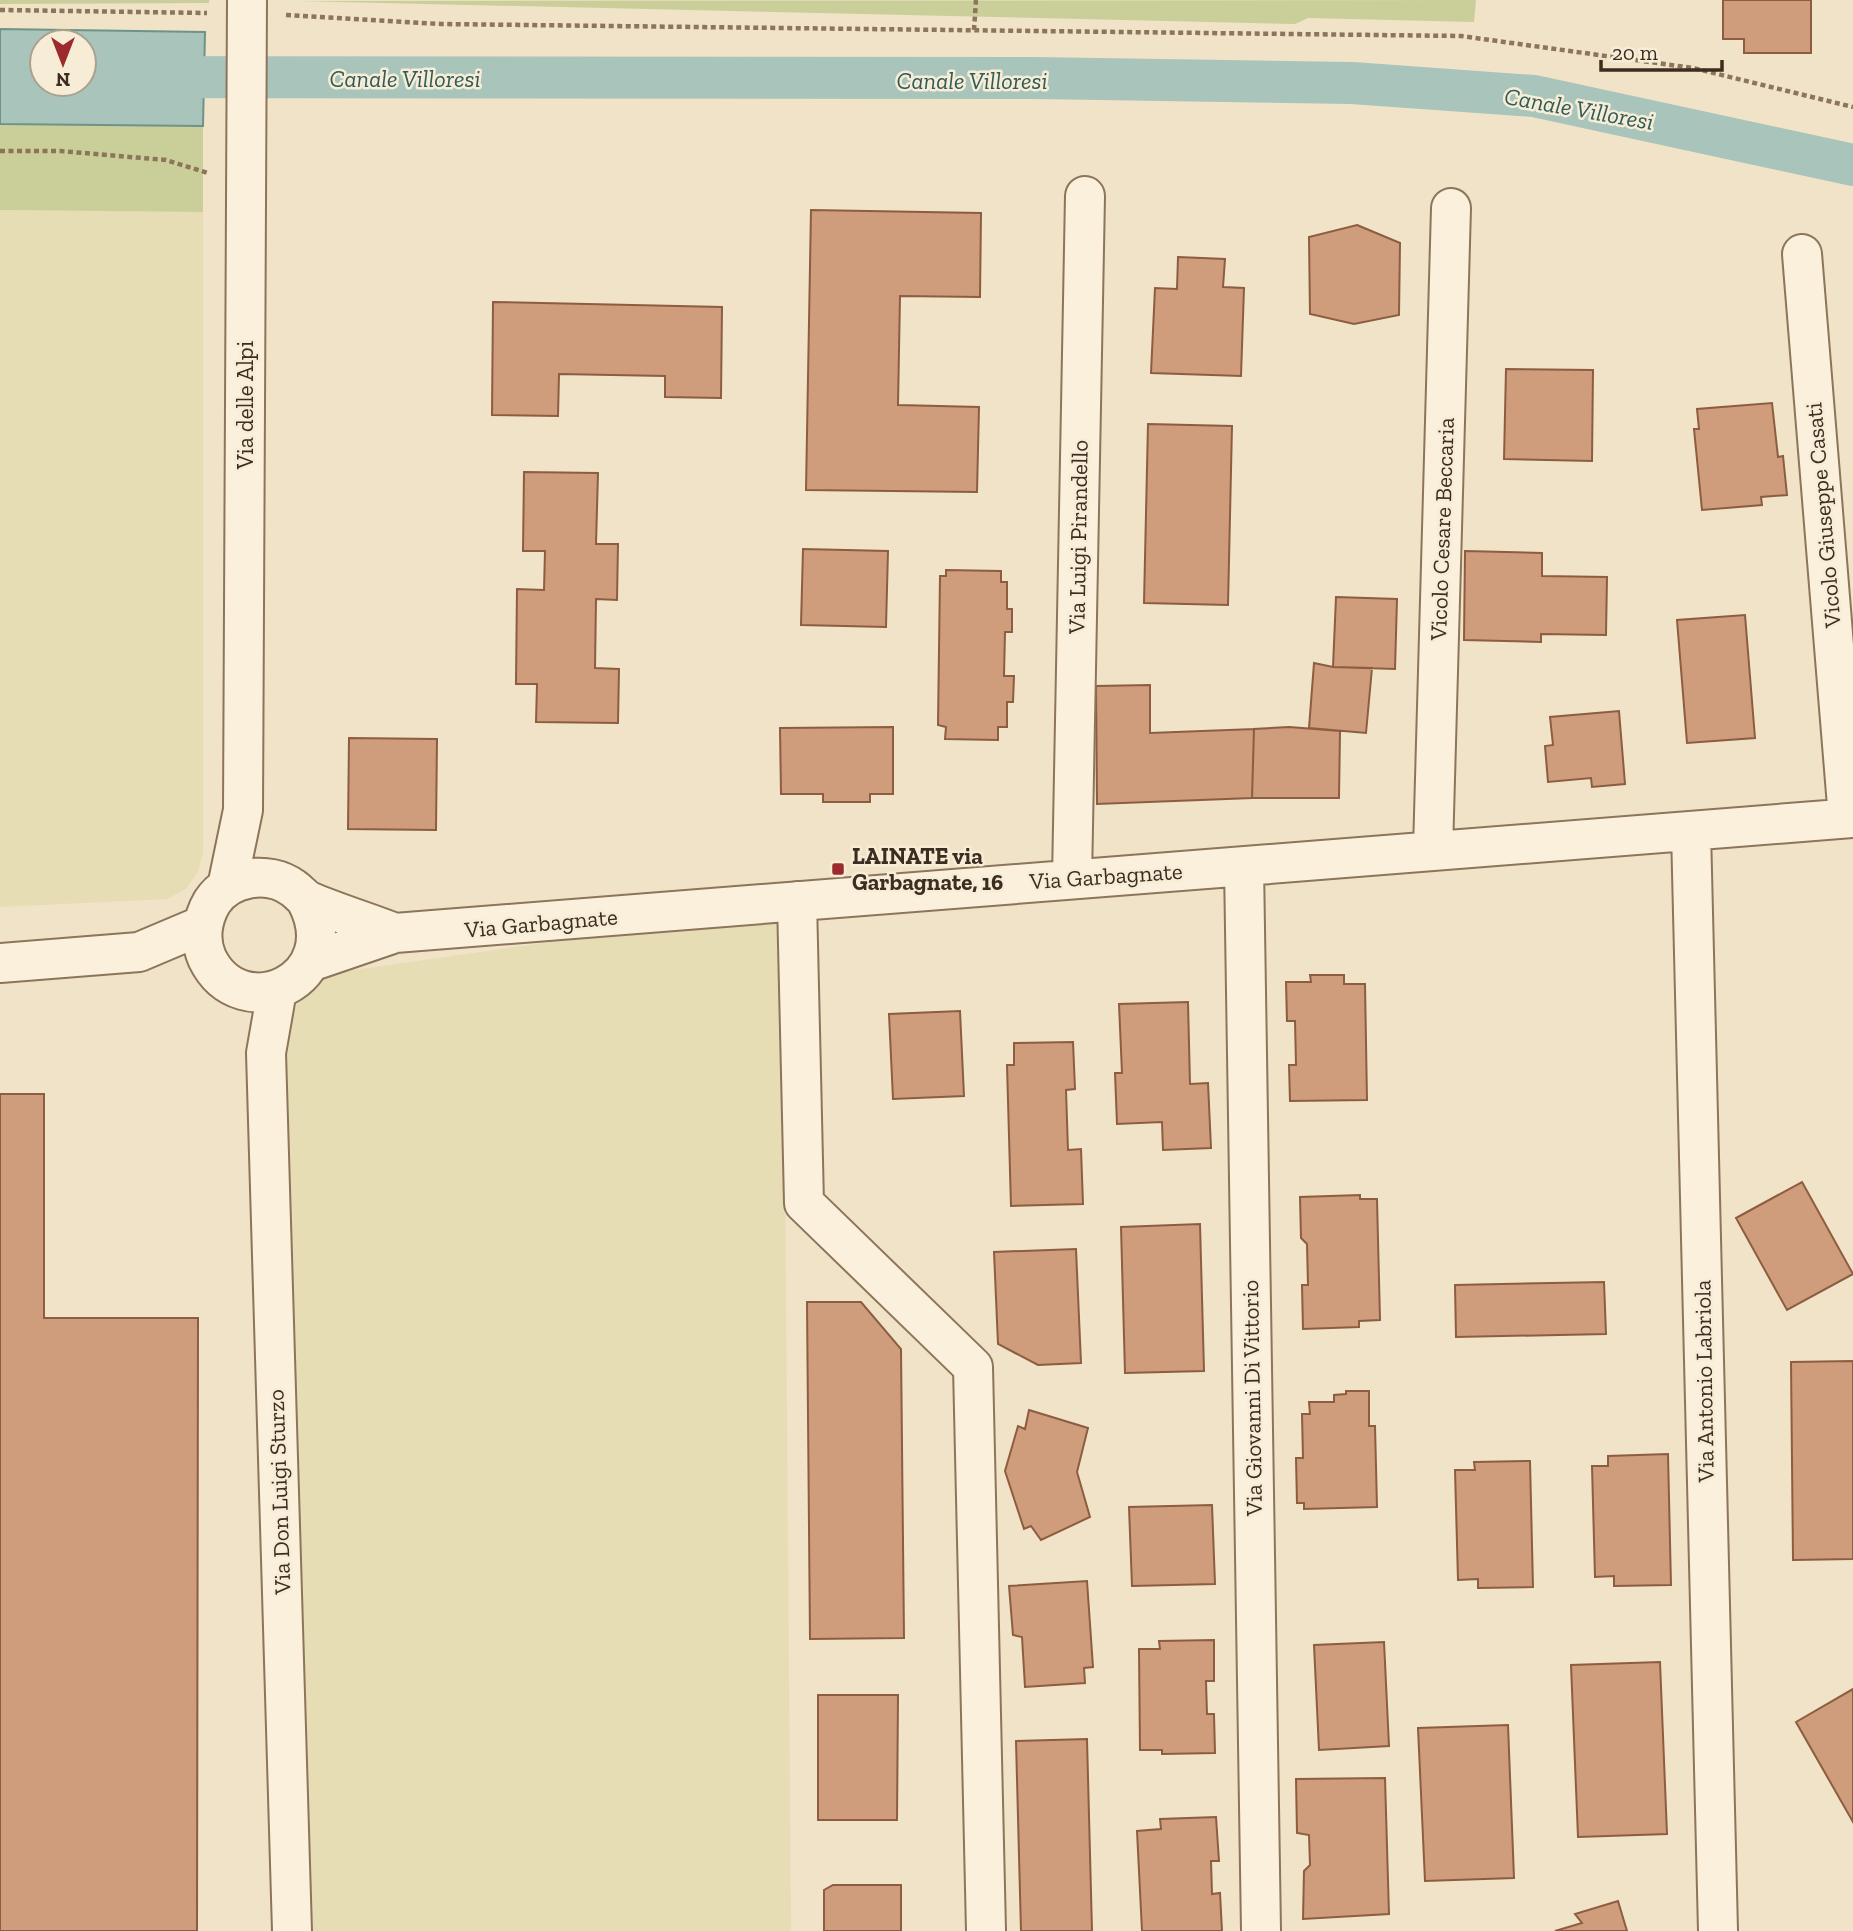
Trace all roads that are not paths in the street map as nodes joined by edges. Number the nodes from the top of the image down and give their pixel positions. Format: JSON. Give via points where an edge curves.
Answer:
{"nodes":[{"id":1,"x":247,"y":14,"type":"edge"},
{"id":2,"x":1084,"y":196,"type":"dead end"},
{"id":3,"x":1451,"y":208,"type":"dead end"},
{"id":4,"x":1802,"y":254,"type":"dead end"},
{"id":5,"x":243,"y":810,"type":"junction"},
{"id":6,"x":1850,"y":818,"type":"edge"},
{"id":7,"x":1691,"y":831,"type":"junction"},
{"id":8,"x":1433,"y":850,"type":"junction"},
{"id":9,"x":1244,"y":866,"type":"junction"},
{"id":10,"x":1072,"y":879,"type":"junction"},
{"id":11,"x":227,"y":887,"type":"junction"},
{"id":12,"x":292,"y":890,"type":"junction"},
{"id":13,"x":797,"y":901,"type":"junction"},
{"id":14,"x":203,"y":925,"type":"junction"},
{"id":15,"x":395,"y":933,"type":"junction"},
{"id":16,"x":139,"y":952,"type":"junction"},
{"id":17,"x":310,"y":962,"type":"junction"},
{"id":18,"x":0,"y":963,"type":"edge"},
{"id":19,"x":211,"y":966,"type":"junction"},
{"id":20,"x":259,"y":990,"type":"junction"},
{"id":21,"x":292,"y":1931,"type":"edge"},
{"id":22,"x":986,"y":1931,"type":"edge"},
{"id":23,"x":1261,"y":1931,"type":"edge"},
{"id":24,"x":1717,"y":1931,"type":"edge"}],
"edges":[{"from":1,"to":5,"type":"street","name":"Via delle Alpi"},
{"from":2,"to":10,"type":"street","name":"Via Luigi Pirandello"},
{"from":3,"to":8,"type":"street","name":"Vicolo Cesare Beccaria"},
{"from":4,"to":6,"type":"street","name":"Vicolo Giuseppe Casati"},
{"from":5,"to":11,"type":"street","name":"Via delle Alpi"},
{"from":5,"to":12,"type":"street","name":"Via delle Alpi"},
{"from":6,"to":7,"type":"street","name":"Via Garbagnate"},
{"from":7,"to":8,"type":"street","name":"Via Garbagnate"},
{"from":7,"to":24,"type":"street","name":"Via Antonio Labriola"},
{"from":8,"to":9,"type":"street","name":"Via Garbagnate"},
{"from":9,"to":10,"type":"street","name":"Via Garbagnate"},
{"from":9,"to":23,"type":"street","name":"Via Giovanni Di Vittorio"},
{"from":10,"to":13,"type":"street","name":"Via Garbagnate"},
{"from":11,"to":12,"type":"street","via":[[261,877]]},
{"from":11,"to":14,"type":"street","via":[[207,911]]},
{"from":12,"to":15,"type":"street","name":"Via Garbagnate"},
{"from":12,"to":17,"type":"street","via":[[314,915],[316,947]]},
{"from":13,"to":15,"type":"street","name":"Via Garbagnate"},
{"from":13,"to":22,"type":"street","via":[[804,1203],[973,1367]]},
{"from":14,"to":16,"type":"street"},
{"from":14,"to":19,"type":"street","via":[[202,940]]},
{"from":15,"to":17,"type":"street","name":"Via Garbagnate"},
{"from":16,"to":18,"type":"street"},
{"from":16,"to":19,"type":"street"},
{"from":17,"to":20,"type":"street","via":[[290,984]]},
{"from":19,"to":20,"type":"street","via":[[224,980]]},
{"from":20,"to":21,"type":"street","name":"Via Don Luigi Sturzo","via":[[266,1053]]}]}
